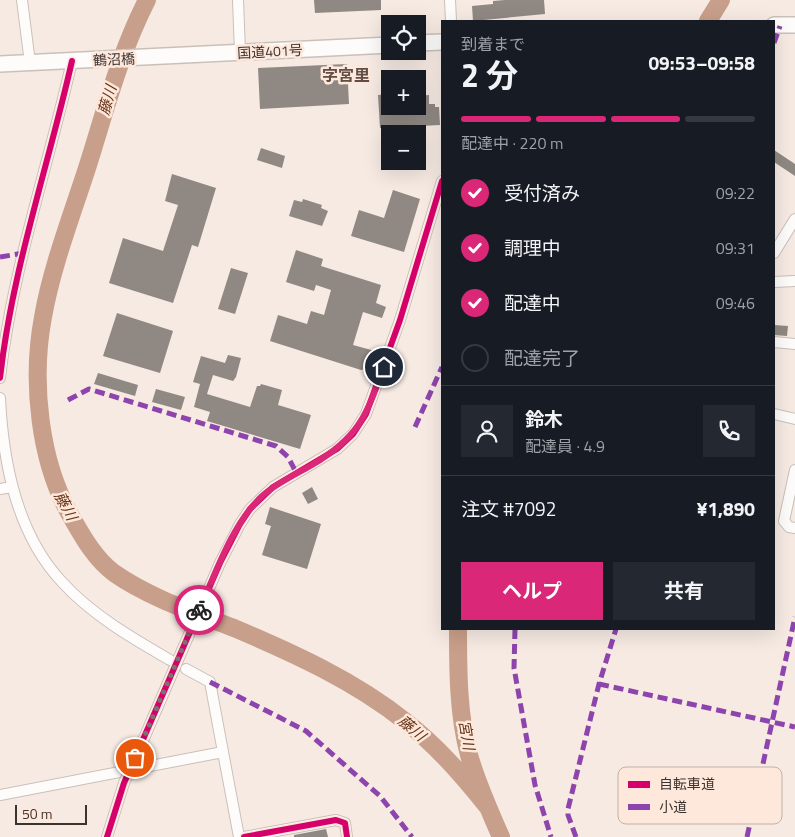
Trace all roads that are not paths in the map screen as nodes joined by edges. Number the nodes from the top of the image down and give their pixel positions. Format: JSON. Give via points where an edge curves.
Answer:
{"nodes":[{"id":1,"x":22,"y":0,"type":"edge"},
{"id":2,"x":238,"y":0,"type":"edge"},
{"id":3,"x":450,"y":0,"type":"edge"},
{"id":4,"x":451,"y":20,"type":"edge"},
{"id":5,"x":775,"y":25,"type":"edge"},
{"id":6,"x":795,"y":25,"type":"edge"},
{"id":7,"x":441,"y":42,"type":"edge"},
{"id":8,"x":426,"y":43,"type":"edge"},
{"id":9,"x":381,"y":45,"type":"edge"},
{"id":10,"x":240,"y":52,"type":"junction"},
{"id":11,"x":150,"y":57,"type":"joint"},
{"id":12,"x":75,"y":61,"type":"junction"},
{"id":13,"x":30,"y":62,"type":"junction"},
{"id":14,"x":0,"y":64,"type":"edge"},
{"id":15,"x":441,"y":184,"type":"edge"},
{"id":16,"x":795,"y":219,"type":"edge"},
{"id":17,"x":775,"y":251,"type":"edge"},
{"id":18,"x":795,"y":281,"type":"edge"},
{"id":19,"x":775,"y":282,"type":"edge"},
{"id":20,"x":775,"y":342,"type":"edge"},
{"id":21,"x":795,"y":344,"type":"edge"},
{"id":22,"x":0,"y":378,"type":"edge"},
{"id":23,"x":0,"y":398,"type":"edge"},
{"id":24,"x":775,"y":414,"type":"edge"},
{"id":25,"x":795,"y":419,"type":"edge"},
{"id":26,"x":795,"y":470,"type":"edge"},
{"id":27,"x":12,"y":487,"type":"junction"},
{"id":28,"x":0,"y":490,"type":"edge"},
{"id":29,"x":795,"y":528,"type":"edge"},
{"id":30,"x":174,"y":658,"type":"junction"},
{"id":31,"x":186,"y":669,"type":"dead end"},
{"id":32,"x":223,"y":752,"type":"junction"},
{"id":33,"x":0,"y":795,"type":"edge"},
{"id":34,"x":278,"y":834,"type":"edge"},
{"id":35,"x":107,"y":837,"type":"edge"},
{"id":36,"x":239,"y":837,"type":"edge"},
{"id":37,"x":244,"y":837,"type":"edge"},
{"id":38,"x":347,"y":837,"type":"edge"}],
"edges":[{"from":1,"to":13,"type":"street"},
{"from":2,"to":10,"type":"street"},
{"from":3,"to":4,"type":"street"},
{"from":5,"to":6,"type":"highway"},
{"from":7,"to":8,"type":"highway"},
{"from":9,"to":10,"type":"highway","name":"国道401号"},
{"from":10,"to":11,"type":"highway","name":"国道401号"},
{"from":11,"to":12,"type":"highway","name":"鶴沼橋"},
{"from":12,"to":13,"type":"highway"},
{"from":12,"to":22,"type":"street","via":[[29,228],[4,338]]},
{"from":13,"to":14,"type":"highway"},
{"from":15,"to":30,"type":"street","via":[[400,320],[366,414],[338,449],[273,487],[250,509]]},
{"from":16,"to":17,"type":"street"},
{"from":18,"to":19,"type":"street"},
{"from":20,"to":21,"type":"street"},
{"from":23,"to":27,"type":"street","via":[[4,449]]},
{"from":24,"to":25,"type":"street"},
{"from":26,"to":29,"type":"street","via":[[784,521]]},
{"from":27,"to":28,"type":"street"},
{"from":27,"to":30,"type":"street","via":[[37,546],[61,581],[115,626]]},
{"from":30,"to":35,"type":"street","bridge":true,"via":[[124,783]]},
{"from":31,"to":32,"type":"street","via":[[210,682]]},
{"from":32,"to":33,"type":"street"},
{"from":32,"to":36,"type":"street"},
{"from":34,"to":37,"type":"street"},
{"from":34,"to":38,"type":"street","via":[[336,820],[345,823]]}]}
